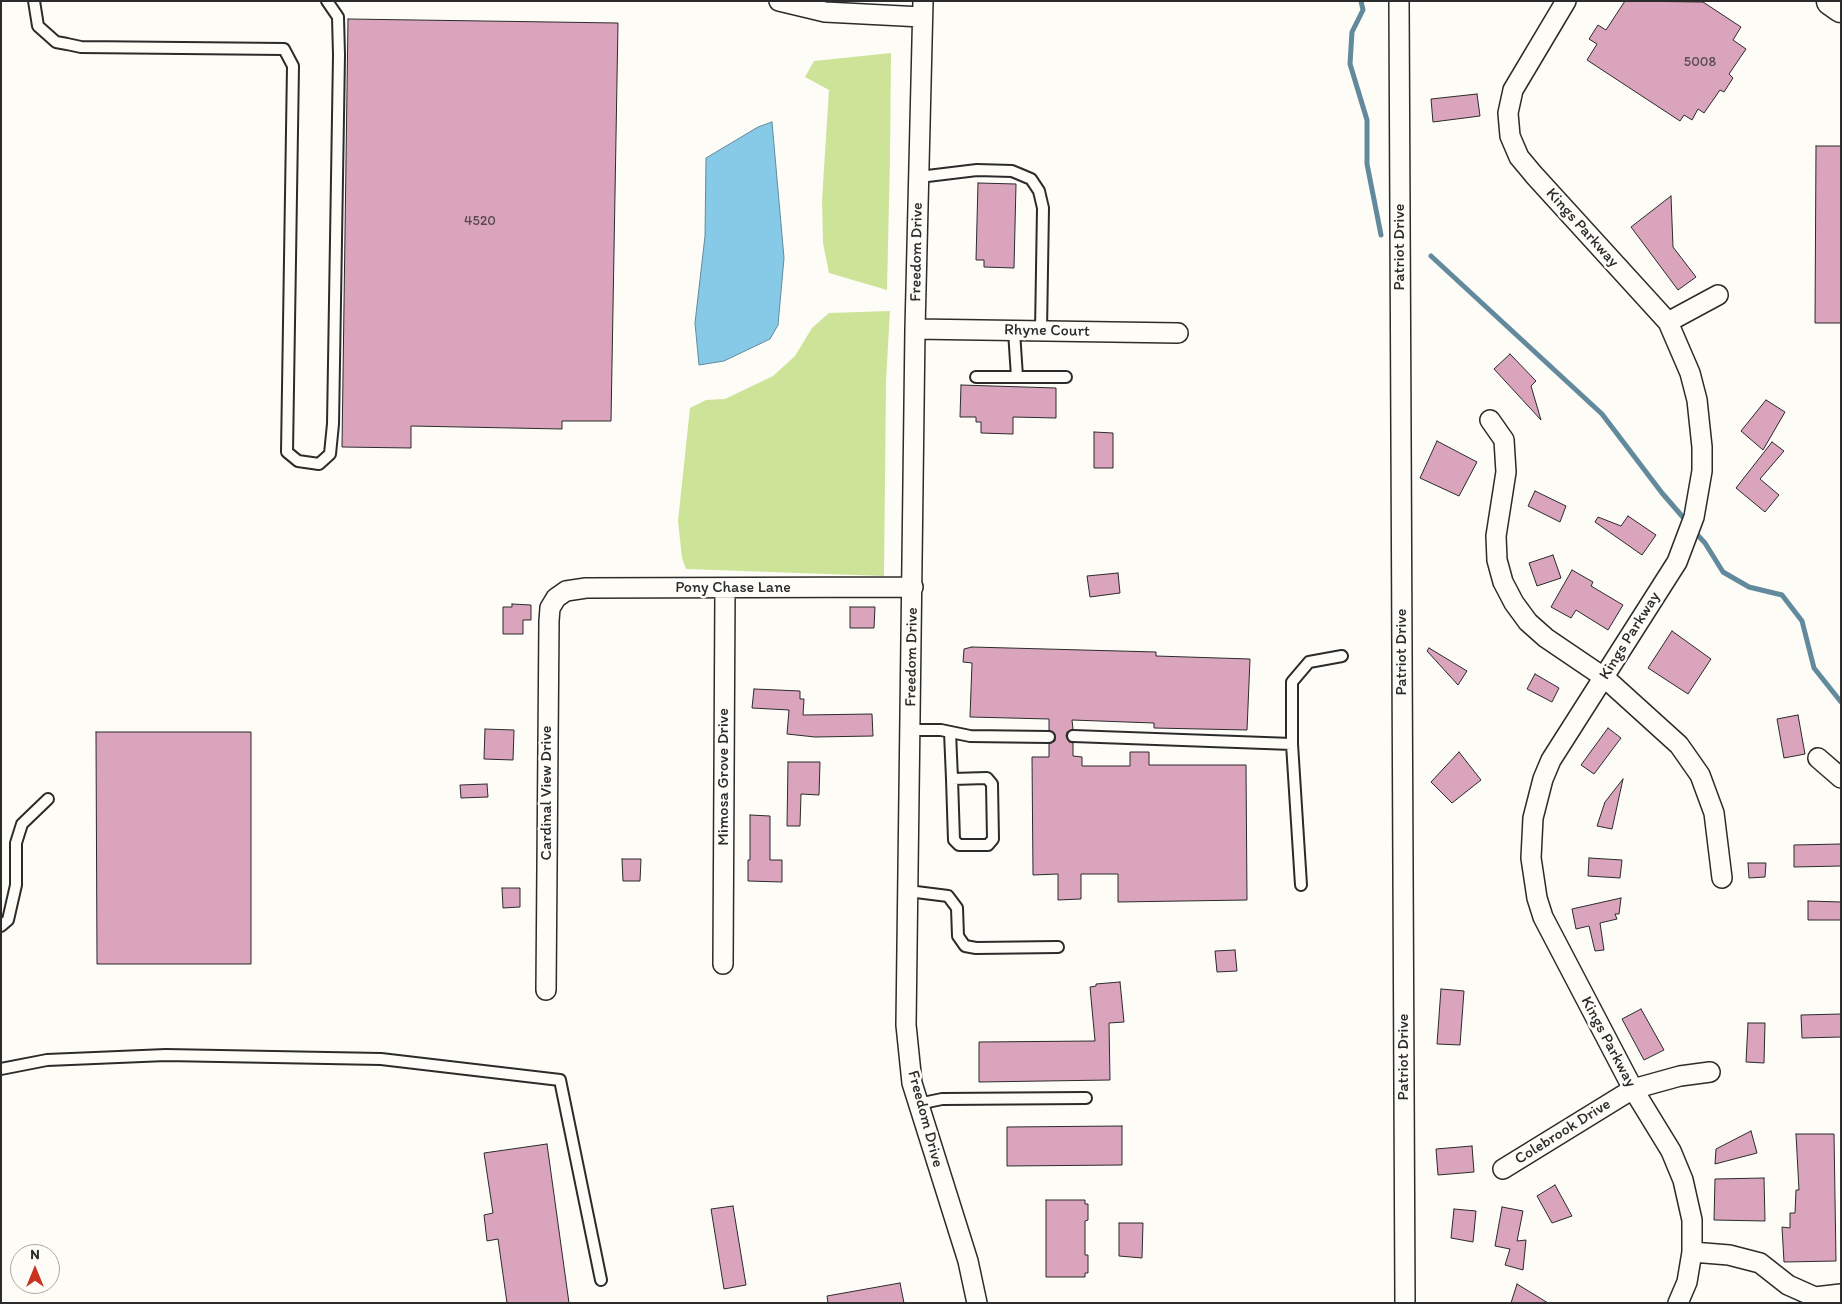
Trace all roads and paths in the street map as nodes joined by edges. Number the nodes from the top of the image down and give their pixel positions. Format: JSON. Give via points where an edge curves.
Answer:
{"nodes":[{"id":1,"x":34,"y":1,"type":"edge"},
{"id":2,"x":327,"y":1,"type":"edge"},
{"id":3,"x":779,"y":1,"type":"edge"},
{"id":4,"x":1399,"y":1,"type":"edge"},
{"id":5,"x":1566,"y":1,"type":"edge"},
{"id":6,"x":1831,"y":1,"type":"edge"},
{"id":7,"x":1841,"y":8,"type":"edge"},
{"id":8,"x":922,"y":9,"type":"edge"},
{"id":9,"x":919,"y":177,"type":"junction"},
{"id":10,"x":1718,"y":295,"type":"dead end"},
{"id":11,"x":1668,"y":322,"type":"junction"},
{"id":12,"x":915,"y":329,"type":"junction"},
{"id":13,"x":1014,"y":331,"type":"junction"},
{"id":14,"x":1041,"y":331,"type":"junction"},
{"id":15,"x":1178,"y":333,"type":"dead end"},
{"id":16,"x":976,"y":377,"type":"dead end"},
{"id":17,"x":1017,"y":377,"type":"junction"},
{"id":18,"x":1066,"y":377,"type":"dead end"},
{"id":19,"x":1490,"y":420,"type":"dead end"},
{"id":20,"x":913,"y":587,"type":"junction"},
{"id":21,"x":725,"y":589,"type":"junction"},
{"id":22,"x":556,"y":598,"type":"joint"},
{"id":23,"x":1342,"y":656,"type":"dead end"},
{"id":24,"x":1605,"y":678,"type":"junction"},
{"id":25,"x":911,"y":730,"type":"junction"},
{"id":26,"x":950,"y":732,"type":"junction"},
{"id":27,"x":1073,"y":736,"type":"dead end"},
{"id":28,"x":1049,"y":737,"type":"dead end"},
{"id":29,"x":1292,"y":744,"type":"junction"},
{"id":30,"x":1818,"y":758,"type":"dead end"},
{"id":31,"x":1841,"y":778,"type":"edge"},
{"id":32,"x":952,"y":779,"type":"junction"},
{"id":33,"x":48,"y":799,"type":"dead end"},
{"id":34,"x":1722,"y":878,"type":"dead end"},
{"id":35,"x":1301,"y":886,"type":"dead end"},
{"id":36,"x":908,"y":891,"type":"junction"},
{"id":37,"x":1,"y":926,"type":"edge"},
{"id":38,"x":1058,"y":947,"type":"dead end"},
{"id":39,"x":723,"y":964,"type":"dead end"},
{"id":40,"x":546,"y":990,"type":"dead end"},
{"id":41,"x":1,"y":1069,"type":"edge"},
{"id":42,"x":1710,"y":1072,"type":"dead end"},
{"id":43,"x":1632,"y":1089,"type":"junction"},
{"id":44,"x":1086,"y":1098,"type":"dead end"},
{"id":45,"x":918,"y":1104,"type":"junction"},
{"id":46,"x":1503,"y":1169,"type":"dead end"},
{"id":47,"x":1692,"y":1252,"type":"junction"},
{"id":48,"x":601,"y":1280,"type":"dead end"},
{"id":49,"x":1841,"y":1294,"type":"edge"},
{"id":50,"x":977,"y":1303,"type":"edge"},
{"id":51,"x":1406,"y":1303,"type":"edge"},
{"id":52,"x":1678,"y":1303,"type":"edge"}],
"edges":[{"from":1,"to":2,"type":"lane","via":[[38,26],[56,42],[81,47],[284,49],[292,66],[287,452],[298,460],[319,464],[330,454],[333,424],[338,16]]},
{"from":3,"to":8,"type":"street","via":[[825,12]]},
{"from":4,"to":51,"type":"street","name":"Patriot Drive"},
{"from":5,"to":11,"type":"street","name":"Kings Parkway","via":[[1513,90],[1508,113],[1510,136],[1519,157],[1534,175]]},
{"from":6,"to":7,"type":"main road"},
{"from":8,"to":9,"type":"street","name":"Freedom Drive"},
{"from":9,"to":12,"type":"street","name":"Freedom Drive"},
{"from":9,"to":14,"type":"lane","via":[[977,170],[1012,171],[1031,179],[1039,191],[1043,208]]},
{"from":10,"to":11,"type":"street"},
{"from":11,"to":24,"type":"street","name":"Kings Parkway","via":[[1690,373],[1697,400],[1702,447],[1699,494],[1677,562]]},
{"from":12,"to":13,"type":"street","name":"Rhyne Court"},
{"from":12,"to":20,"type":"street","name":"Freedom Drive"},
{"from":13,"to":14,"type":"street","name":"Rhyne Court"},
{"from":13,"to":17,"type":"lane"},
{"from":14,"to":15,"type":"street","name":"Rhyne Court"},
{"from":16,"to":17,"type":"lane"},
{"from":17,"to":18,"type":"lane"},
{"from":19,"to":24,"type":"street","via":[[1504,440],[1506,472],[1496,536],[1497,560],[1504,582],[1514,604],[1528,622]]},
{"from":20,"to":21,"type":"street","name":"Pony Chase Lane"},
{"from":20,"to":25,"type":"street","name":"Freedom Drive"},
{"from":21,"to":22,"type":"street","name":"Pony Chase Lane","via":[[586,588],[566,591]]},
{"from":21,"to":39,"type":"street","name":"Mimosa Grove Drive"},
{"from":22,"to":40,"type":"street","name":"Cardinal View Drive","via":[[550,608],[549,621]]},
{"from":23,"to":29,"type":"lane","via":[[1309,662],[1292,682]]},
{"from":24,"to":34,"type":"street","via":[[1679,745],[1700,775],[1714,813]]},
{"from":24,"to":43,"type":"street","name":"Kings Parkway","via":[[1560,742],[1543,779],[1533,818],[1531,858],[1543,917]]},
{"from":25,"to":26,"type":"lane"},
{"from":25,"to":36,"type":"street","name":"Freedom Drive"},
{"from":26,"to":28,"type":"lane","via":[[970,736]]},
{"from":26,"to":32,"type":"lane"},
{"from":27,"to":29,"type":"lane"},
{"from":29,"to":35,"type":"lane"},
{"from":30,"to":31,"type":"street"},
{"from":32,"to":32,"type":"lane","via":[[954,840],[959,845],[988,845],[993,839],[992,784],[987,778]]},
{"from":33,"to":37,"type":"lane","via":[[22,824],[16,843],[16,885],[8,920]]},
{"from":36,"to":38,"type":"lane","via":[[948,896],[957,908],[958,936],[965,946]]},
{"from":36,"to":45,"type":"street","name":"Freedom Drive","via":[[906,1024],[912,1083]]},
{"from":41,"to":48,"type":"lane","via":[[48,1060],[166,1055],[388,1059],[560,1080]]},
{"from":42,"to":43,"type":"street","name":"Colebrook Drive"},
{"from":43,"to":46,"type":"street","name":"Colebrook Drive"},
{"from":43,"to":47,"type":"street","name":"Kings Parkway","via":[[1671,1151],[1683,1180],[1692,1220]]},
{"from":44,"to":45,"type":"lane","via":[[942,1100]]},
{"from":45,"to":50,"type":"street","name":"Freedom Drive","via":[[968,1261]]},
{"from":47,"to":49,"type":"street","via":[[1729,1255],[1760,1263],[1788,1285],[1815,1297]]},
{"from":47,"to":52,"type":"street","name":"Kings Parkway"}]}
